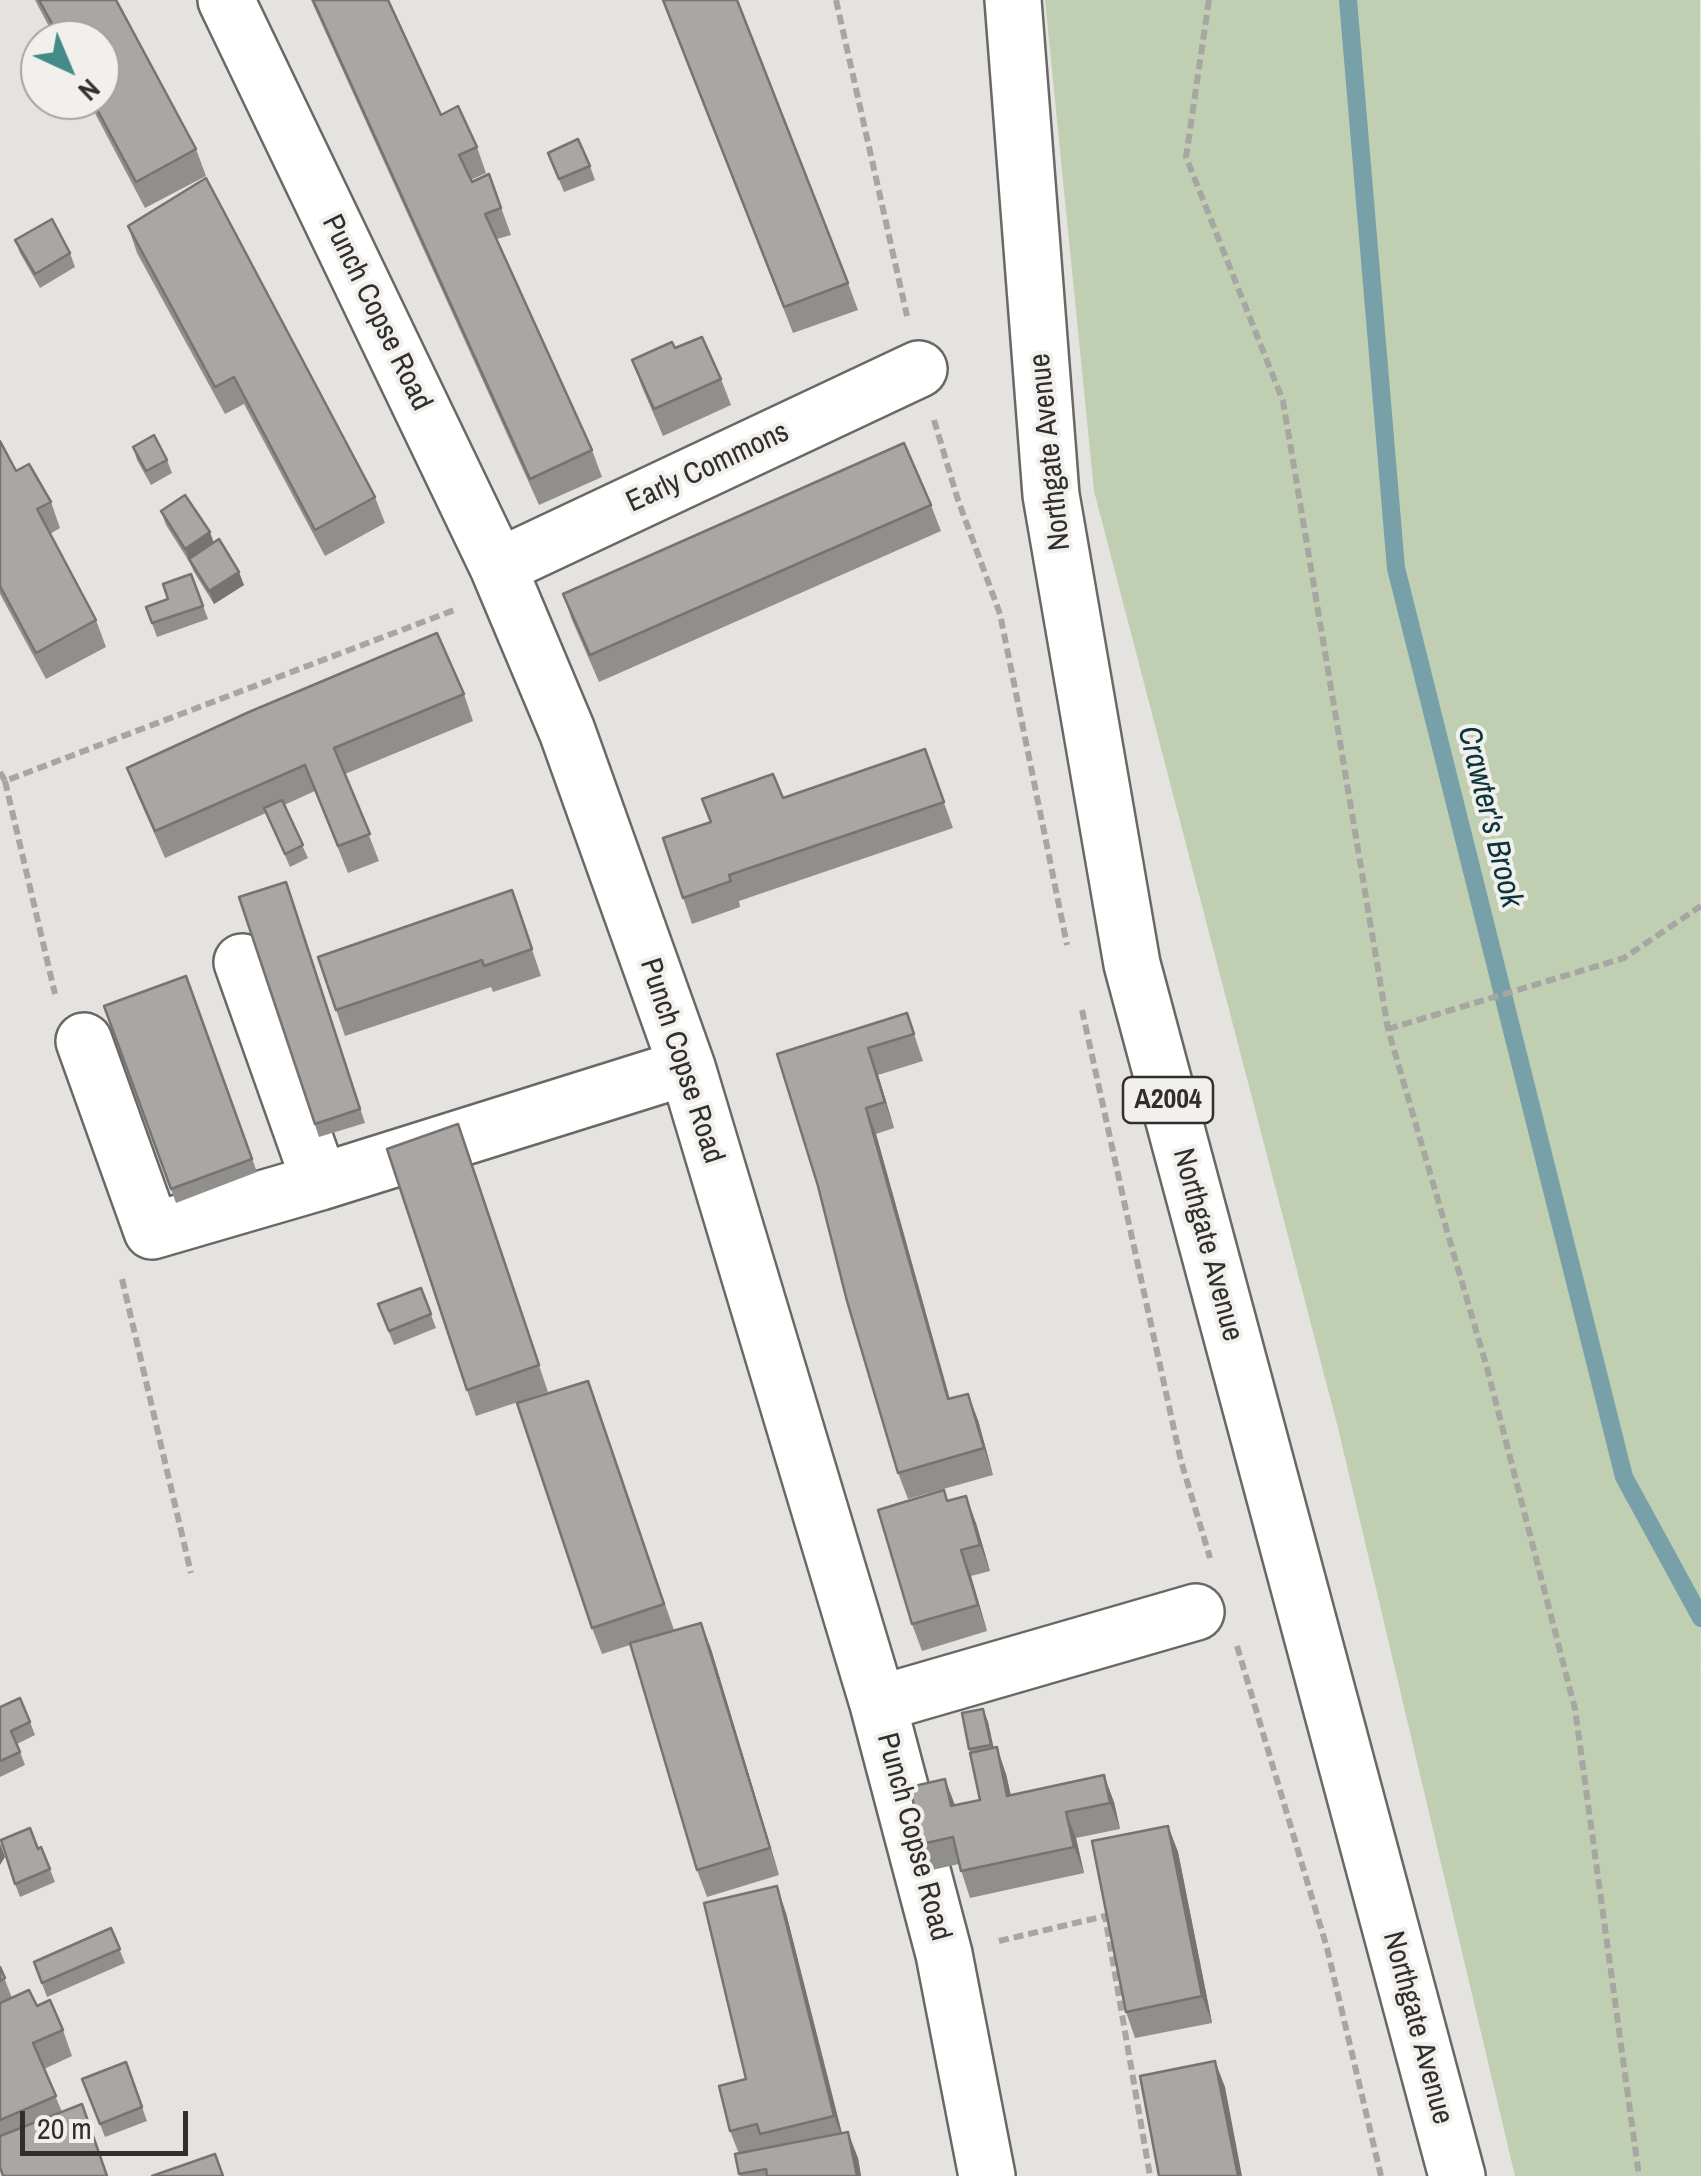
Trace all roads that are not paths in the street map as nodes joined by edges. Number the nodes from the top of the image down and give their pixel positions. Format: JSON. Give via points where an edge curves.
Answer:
{"nodes":[{"id":1,"x":226,"y":0,"type":"edge"},
{"id":2,"x":1014,"y":0,"type":"edge"},
{"id":3,"x":919,"y":369,"type":"dead end"},
{"id":4,"x":502,"y":579,"type":"junction"},
{"id":5,"x":242,"y":962,"type":"dead end"},
{"id":6,"x":84,"y":1041,"type":"dead end"},
{"id":7,"x":686,"y":1068,"type":"junction"},
{"id":8,"x":320,"y":1182,"type":"junction"},
{"id":9,"x":1196,"y":1612,"type":"dead end"},
{"id":10,"x":878,"y":1704,"type":"junction"},
{"id":11,"x":987,"y":2176,"type":"edge"},
{"id":12,"x":1456,"y":2176,"type":"edge"}],
"edges":[{"from":1,"to":4,"type":"street","name":"Punch Copse Road"},
{"from":2,"to":12,"type":"street","name":"Northgate Avenue","number":"A2004","via":[[1051,495],[1132,964]]},
{"from":3,"to":4,"type":"street","name":"Early Commons"},
{"from":4,"to":7,"type":"street","name":"Punch Copse Road","via":[[567,731]]},
{"from":5,"to":8,"type":"street"},
{"from":6,"to":8,"type":"street","via":[[152,1231]]},
{"from":7,"to":8,"type":"street"},
{"from":7,"to":10,"type":"street","name":"Punch Copse Road"},
{"from":9,"to":10,"type":"street"},
{"from":10,"to":11,"type":"street","name":"Punch Copse Road","via":[[944,1954]]}]}
